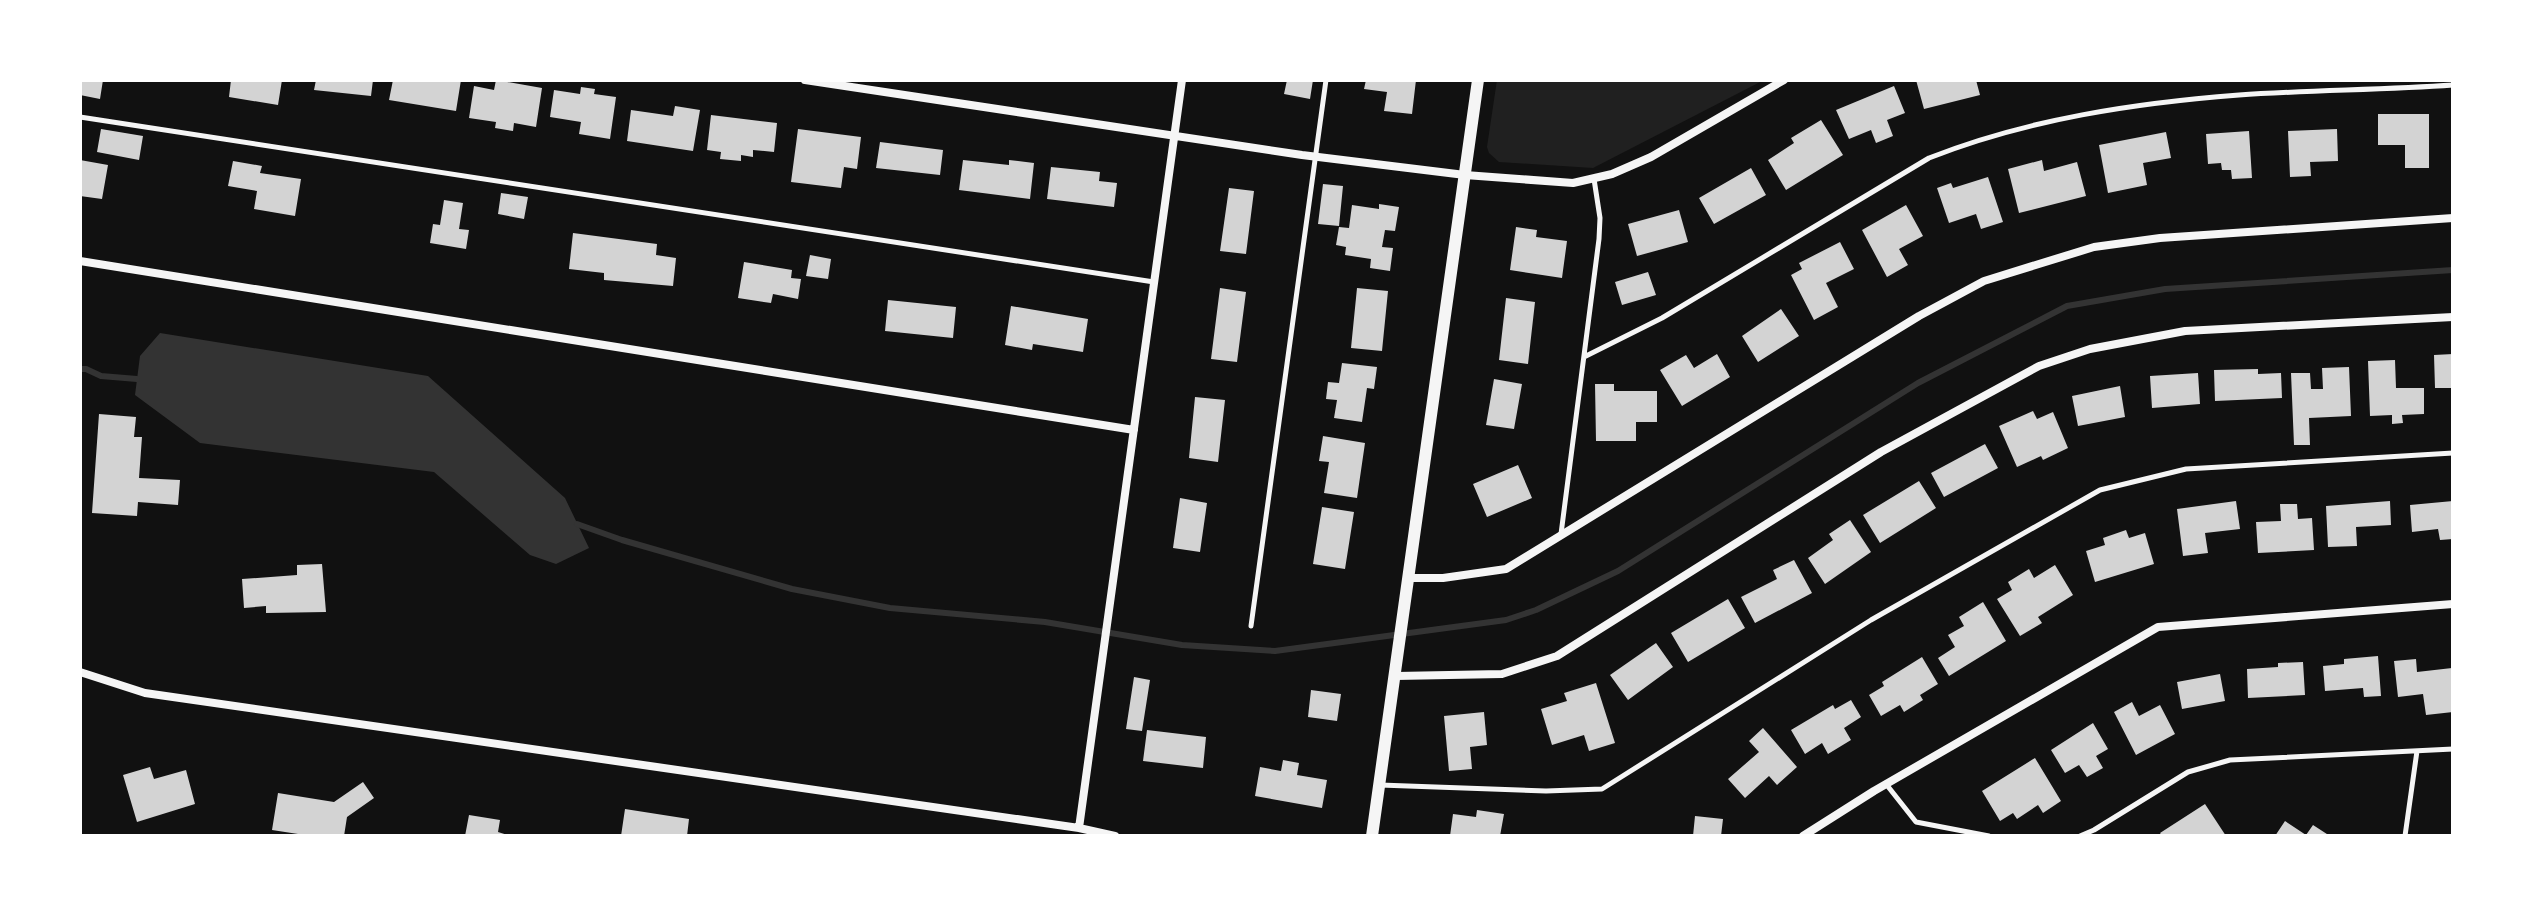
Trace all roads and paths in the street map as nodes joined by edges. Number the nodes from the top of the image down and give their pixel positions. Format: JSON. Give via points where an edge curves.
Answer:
{"nodes":[{"id":1,"x":805,"y":80,"type":"edge"},
{"id":2,"x":1182,"y":80,"type":"edge"},
{"id":3,"x":1326,"y":80,"type":"edge"},
{"id":4,"x":1478,"y":80,"type":"edge"},
{"id":5,"x":1784,"y":80,"type":"edge"},
{"id":6,"x":2453,"y":85,"type":"edge"},
{"id":7,"x":80,"y":117,"type":"edge"},
{"id":8,"x":1174,"y":136,"type":"junction"},
{"id":9,"x":1315,"y":157,"type":"junction"},
{"id":10,"x":1465,"y":175,"type":"junction"},
{"id":11,"x":1594,"y":178,"type":"junction"},
{"id":12,"x":2453,"y":218,"type":"edge"},
{"id":13,"x":80,"y":261,"type":"edge"},
{"id":14,"x":1154,"y":282,"type":"junction"},
{"id":15,"x":2453,"y":317,"type":"edge"},
{"id":16,"x":1584,"y":357,"type":"junction"},
{"id":17,"x":1134,"y":430,"type":"junction"},
{"id":18,"x":2453,"y":453,"type":"edge"},
{"id":19,"x":1560,"y":535,"type":"junction"},
{"id":20,"x":1408,"y":578,"type":"junction"},
{"id":21,"x":2453,"y":604,"type":"edge"},
{"id":22,"x":1251,"y":626,"type":"dead end"},
{"id":23,"x":80,"y":672,"type":"edge"},
{"id":24,"x":1396,"y":676,"type":"junction"},
{"id":25,"x":2453,"y":749,"type":"edge"},
{"id":26,"x":2417,"y":751,"type":"junction"},
{"id":27,"x":1886,"y":784,"type":"junction"},
{"id":28,"x":1379,"y":785,"type":"junction"},
{"id":29,"x":1079,"y":828,"type":"junction"},
{"id":30,"x":1115,"y":836,"type":"edge"},
{"id":31,"x":1372,"y":836,"type":"edge"},
{"id":32,"x":1803,"y":836,"type":"edge"},
{"id":33,"x":1989,"y":836,"type":"edge"},
{"id":34,"x":2080,"y":836,"type":"edge"},
{"id":35,"x":2405,"y":836,"type":"edge"}],
"edges":[{"from":1,"to":8,"type":"street"},
{"from":2,"to":8,"type":"street"},
{"from":3,"to":9,"type":"lane"},
{"from":4,"to":10,"type":"street"},
{"from":5,"to":11,"type":"street","via":[[1651,157]]},
{"from":6,"to":16,"type":"lane","via":[[2135,105],[1970,142],[1916,165],[1662,318]]},
{"from":7,"to":14,"type":"lane"},
{"from":8,"to":9,"type":"street"},
{"from":8,"to":14,"type":"street"},
{"from":9,"to":10,"type":"street"},
{"from":9,"to":22,"type":"lane"},
{"from":10,"to":11,"type":"street","via":[[1573,183]]},
{"from":10,"to":20,"type":"street"},
{"from":11,"to":16,"type":"lane","via":[[1599,239]]},
{"from":12,"to":19,"type":"street","via":[[2160,238],[2094,247],[1984,281]]},
{"from":13,"to":17,"type":"street"},
{"from":14,"to":17,"type":"street"},
{"from":15,"to":24,"type":"street","via":[[2185,331],[2090,349],[2039,366],[1881,452],[1557,656],[1502,674]]},
{"from":16,"to":19,"type":"lane"},
{"from":17,"to":29,"type":"street"},
{"from":18,"to":28,"type":"lane","via":[[2186,469],[2100,490],[1871,620],[1602,789]]},
{"from":19,"to":20,"type":"street","via":[[1506,569]]},
{"from":20,"to":24,"type":"street"},
{"from":21,"to":27,"type":"street","via":[[2158,627]]},
{"from":23,"to":29,"type":"street","via":[[145,693]]},
{"from":24,"to":28,"type":"street"},
{"from":25,"to":26,"type":"lane"},
{"from":26,"to":34,"type":"lane","via":[[2230,760],[2188,772]]},
{"from":26,"to":35,"type":"lane"},
{"from":27,"to":32,"type":"street"},
{"from":27,"to":33,"type":"lane","via":[[1916,822]]},
{"from":28,"to":31,"type":"street"},
{"from":29,"to":30,"type":"street"}]}
